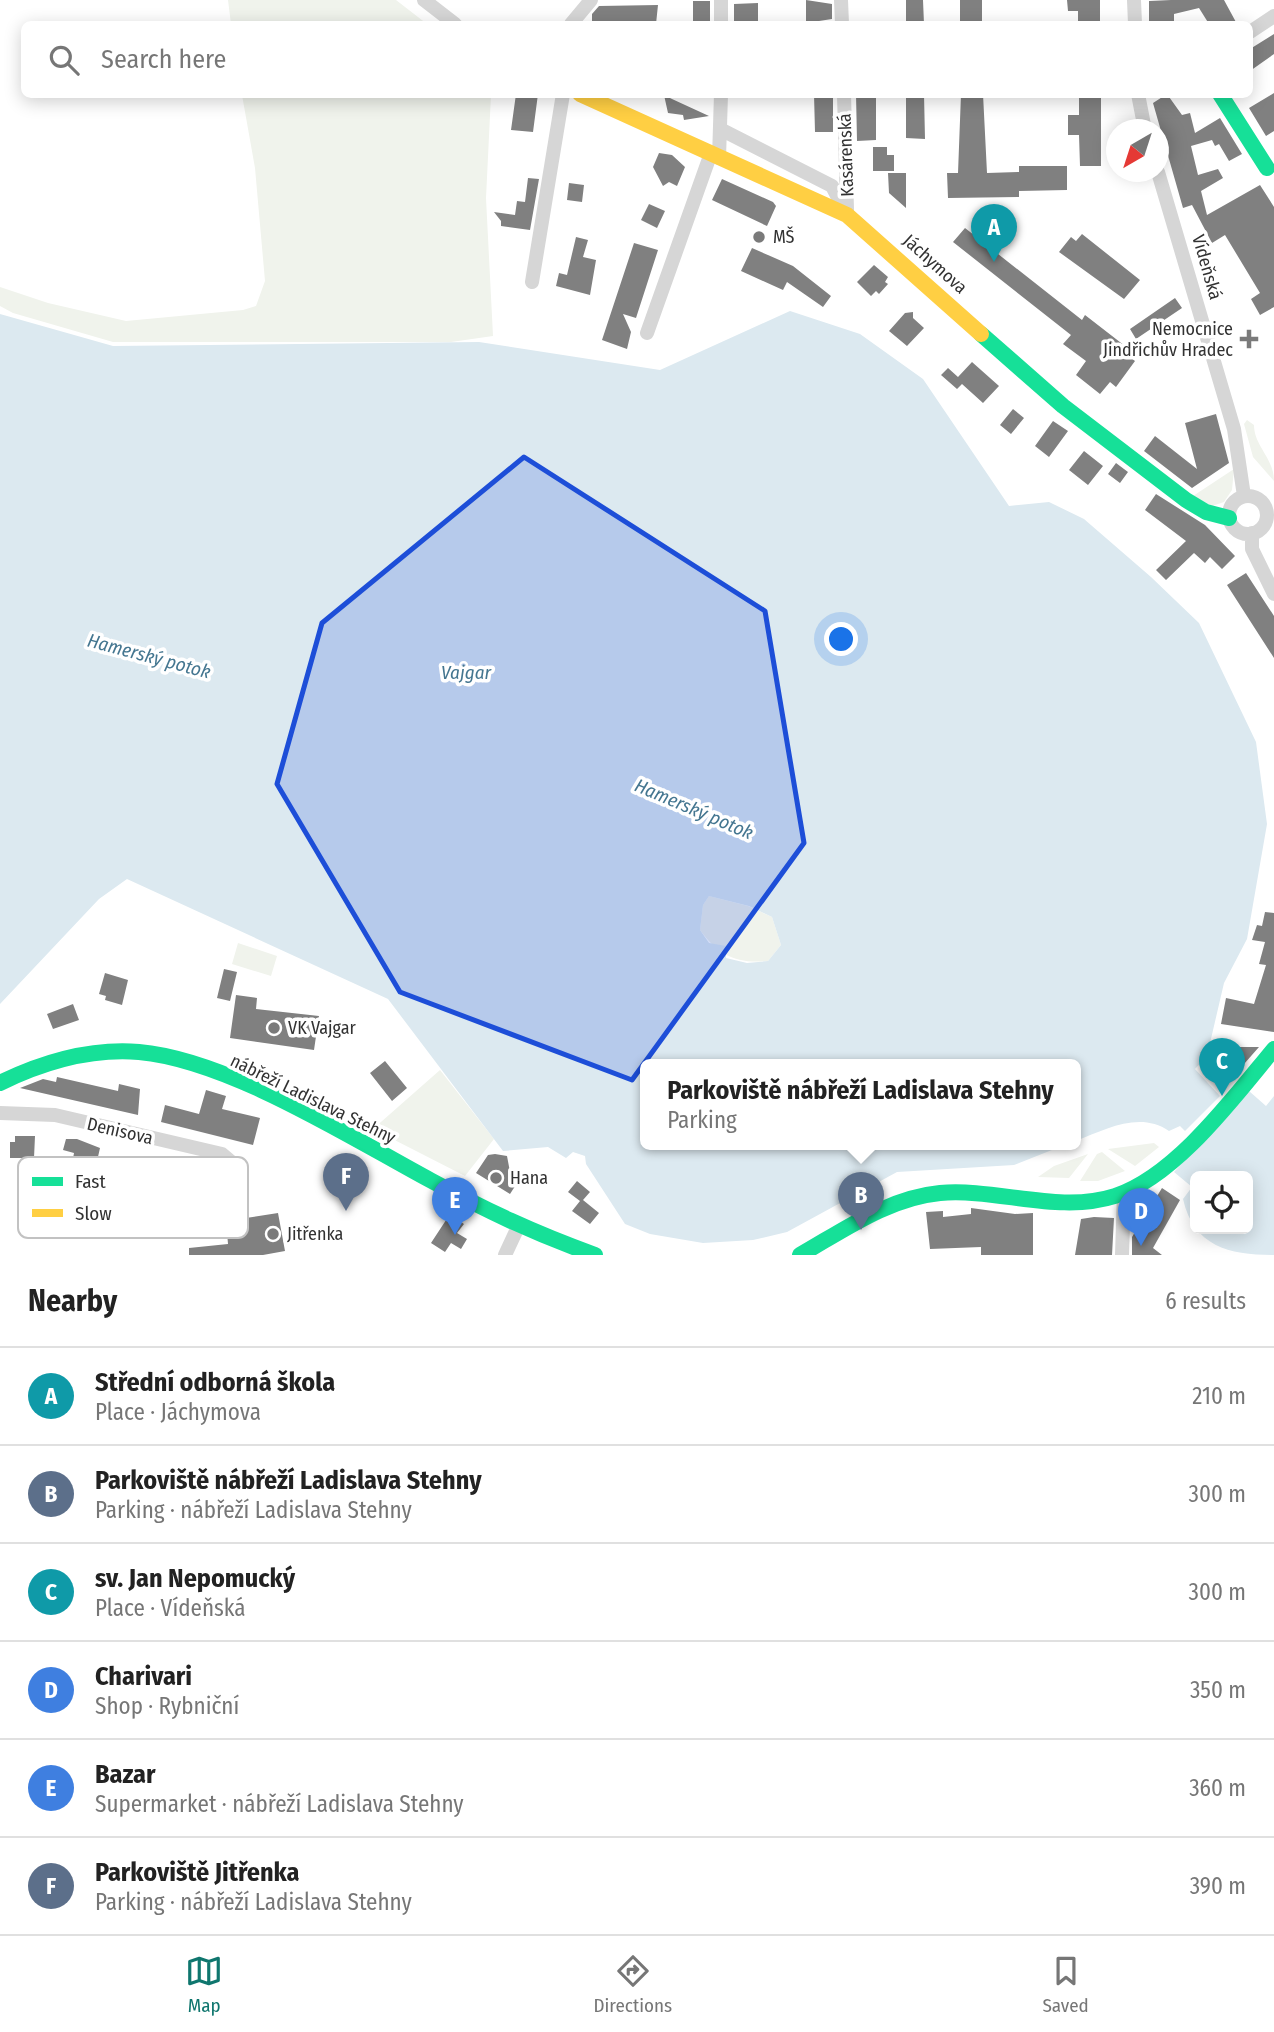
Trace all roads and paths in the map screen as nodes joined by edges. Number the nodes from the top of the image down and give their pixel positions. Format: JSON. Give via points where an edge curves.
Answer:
{"nodes":[{"id":1,"x":424,"y":0,"type":"edge"},
{"id":2,"x":592,"y":0,"type":"edge"},
{"id":3,"x":721,"y":0,"type":"edge"},
{"id":4,"x":841,"y":0,"type":"edge"},
{"id":5,"x":1134,"y":0,"type":"edge"},
{"id":6,"x":1274,"y":16,"type":"edge"},
{"id":7,"x":451,"y":21,"type":"edge"},
{"id":8,"x":574,"y":21,"type":"edge"},
{"id":9,"x":721,"y":21,"type":"edge"},
{"id":10,"x":842,"y":21,"type":"edge"},
{"id":11,"x":1135,"y":21,"type":"edge"},
{"id":12,"x":1253,"y":30,"type":"edge"},
{"id":13,"x":562,"y":98,"type":"edge"},
{"id":14,"x":589,"y":98,"type":"edge"},
{"id":15,"x":721,"y":98,"type":"edge"},
{"id":16,"x":844,"y":98,"type":"edge"},
{"id":17,"x":1139,"y":98,"type":"edge"},
{"id":18,"x":1223,"y":98,"type":"edge"},
{"id":19,"x":1143,"y":119,"type":"edge"},
{"id":20,"x":722,"y":130,"type":"junction"},
{"id":21,"x":715,"y":156,"type":"junction"},
{"id":22,"x":1267,"y":168,"type":"dead end"},
{"id":23,"x":1161,"y":182,"type":"edge"},
{"id":24,"x":847,"y":215,"type":"junction"},
{"id":25,"x":532,"y":282,"type":"dead end"},
{"id":26,"x":647,"y":333,"type":"dead end"},
{"id":27,"x":1244,"y":496,"type":"junction"},
{"id":28,"x":1229,"y":518,"type":"junction"},
{"id":29,"x":1252,"y":533,"type":"junction"},
{"id":30,"x":1274,"y":594,"type":"edge"},
{"id":31,"x":1274,"y":1049,"type":"edge"},
{"id":32,"x":0,"y":1083,"type":"edge"},
{"id":33,"x":0,"y":1113,"type":"edge"},
{"id":34,"x":226,"y":1157,"type":"edge"},
{"id":35,"x":1124,"y":1192,"type":"junction"},
{"id":36,"x":518,"y":1227,"type":"junction"},
{"id":37,"x":505,"y":1255,"type":"edge"},
{"id":38,"x":595,"y":1255,"type":"edge"},
{"id":39,"x":800,"y":1255,"type":"edge"},
{"id":40,"x":1122,"y":1255,"type":"edge"}],
"edges":[{"from":1,"to":7,"type":"street"},
{"from":2,"to":8,"type":"street"},
{"from":3,"to":9,"type":"street"},
{"from":4,"to":10,"type":"street"},
{"from":5,"to":11,"type":"street"},
{"from":6,"to":12,"type":"street"},
{"from":13,"to":25,"type":"street"},
{"from":14,"to":21,"type":"street","name":"Jáchymova"},
{"from":15,"to":20,"type":"street"},
{"from":16,"to":24,"type":"street","name":"Kasárenská"},
{"from":17,"to":19,"type":"street"},
{"from":18,"to":22,"type":"street"},
{"from":20,"to":21,"type":"street"},
{"from":20,"to":24,"type":"street","via":[[832,186]]},
{"from":21,"to":24,"type":"street","name":"Jáchymova"},
{"from":21,"to":26,"type":"street"},
{"from":23,"to":27,"type":"street","name":"Vídeňská","via":[[1234,429]]},
{"from":24,"to":28,"type":"street","name":"Jáchymova","via":[[1063,405],[1186,500]]},
{"from":27,"to":28,"type":"street","via":[[1231,506]]},
{"from":27,"to":29,"type":"street","via":[[1257,498],[1266,513],[1264,523]]},
{"from":28,"to":29,"type":"street","via":[[1235,528]]},
{"from":29,"to":30,"type":"street","via":[[1252,549]]},
{"from":31,"to":35,"type":"street","via":[[1189,1144]]},
{"from":32,"to":36,"type":"street","name":"nábřeží Ladislava Stehny","via":[[78,1055],[137,1052],[167,1056],[254,1088]]},
{"from":33,"to":34,"type":"street","name":"Denisova","via":[[55,1115]]},
{"from":35,"to":39,"type":"street","via":[[1096,1199],[925,1194],[884,1207]]},
{"from":35,"to":40,"type":"street"},
{"from":36,"to":37,"type":"street"},
{"from":36,"to":38,"type":"street","name":"nábřeží Ladislava Stehny"}]}
